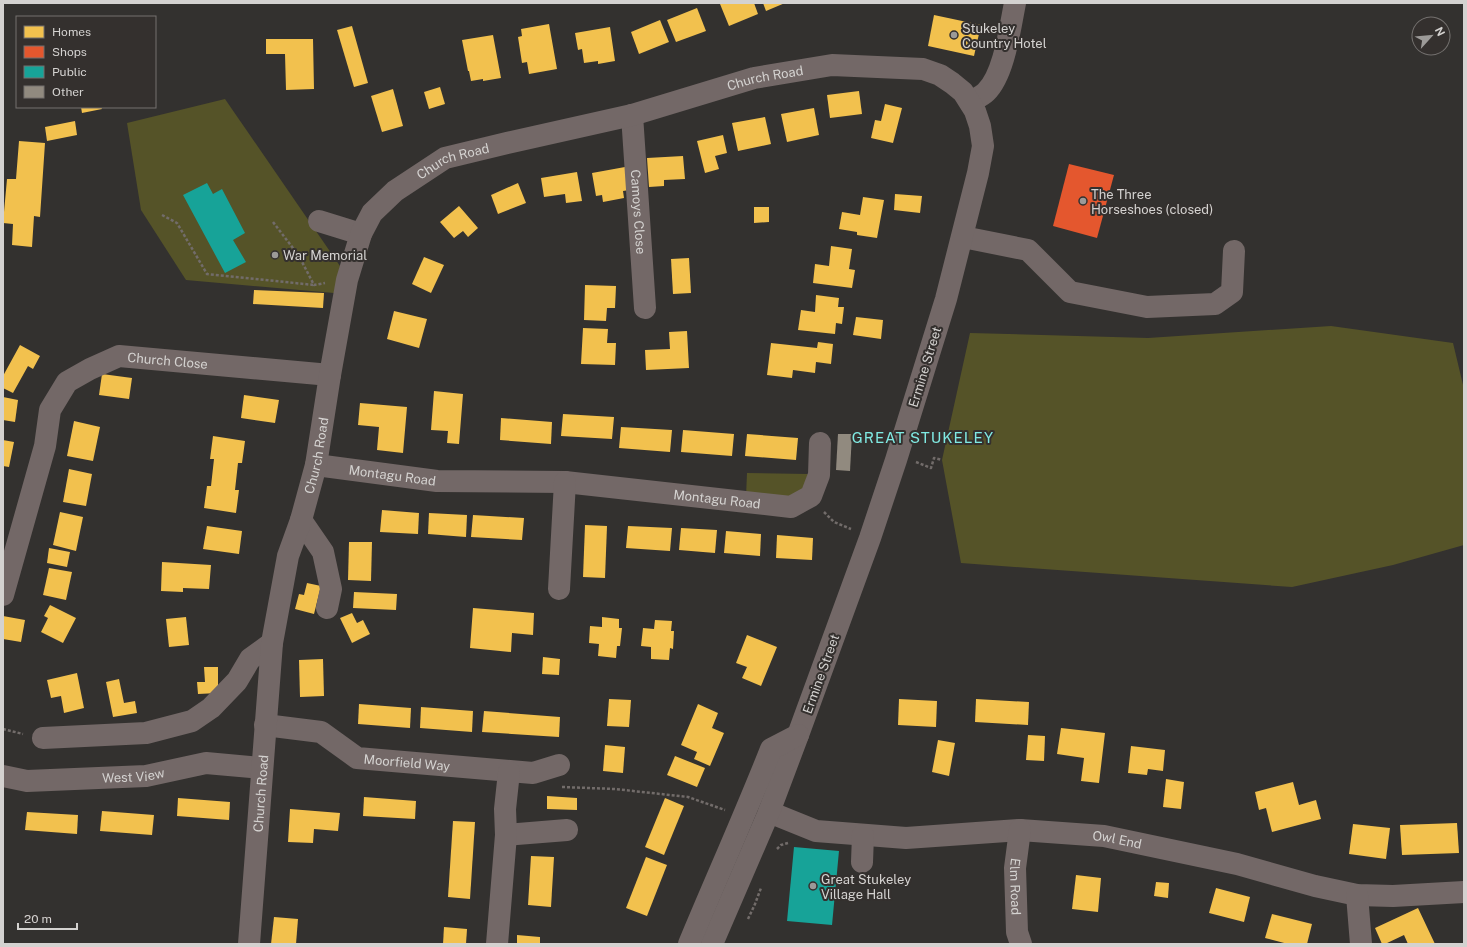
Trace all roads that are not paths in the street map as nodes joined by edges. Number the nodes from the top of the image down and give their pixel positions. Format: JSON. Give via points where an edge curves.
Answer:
{"nodes":[{"id":1,"x":1015,"y":3,"type":"edge"},
{"id":2,"x":970,"y":102,"type":"junction"},
{"id":3,"x":632,"y":115,"type":"junction"},
{"id":4,"x":319,"y":221,"type":"dead end"},
{"id":5,"x":360,"y":234,"type":"junction"},
{"id":6,"x":962,"y":237,"type":"junction"},
{"id":7,"x":1234,"y":250,"type":"dead end"},
{"id":8,"x":645,"y":308,"type":"dead end"},
{"id":9,"x":330,"y":375,"type":"junction"},
{"id":10,"x":820,"y":443,"type":"dead end"},
{"id":11,"x":316,"y":465,"type":"junction"},
{"id":12,"x":565,"y":482,"type":"junction"},
{"id":13,"x":301,"y":520,"type":"junction"},
{"id":14,"x":559,"y":589,"type":"dead end"},
{"id":15,"x":3,"y":595,"type":"edge"},
{"id":16,"x":327,"y":608,"type":"dead end"},
{"id":17,"x":272,"y":643,"type":"junction"},
{"id":18,"x":265,"y":724,"type":"junction"},
{"id":19,"x":798,"y":735,"type":"junction"},
{"id":20,"x":43,"y":738,"type":"dead end"},
{"id":21,"x":559,"y":765,"type":"dead end"},
{"id":22,"x":262,"y":768,"type":"junction"},
{"id":23,"x":509,"y":772,"type":"junction"},
{"id":24,"x":3,"y":776,"type":"edge"},
{"id":25,"x":769,"y":812,"type":"junction"},
{"id":26,"x":567,"y":830,"type":"dead end"},
{"id":27,"x":1020,"y":830,"type":"junction"},
{"id":28,"x":863,"y":834,"type":"junction"},
{"id":29,"x":506,"y":835,"type":"junction"},
{"id":30,"x":862,"y":862,"type":"dead end"},
{"id":31,"x":1464,"y":892,"type":"edge"},
{"id":32,"x":1358,"y":895,"type":"junction"},
{"id":33,"x":249,"y":944,"type":"edge"},
{"id":34,"x":497,"y":944,"type":"edge"},
{"id":35,"x":689,"y":944,"type":"edge"},
{"id":36,"x":712,"y":944,"type":"edge"},
{"id":37,"x":1021,"y":944,"type":"edge"},
{"id":38,"x":1361,"y":944,"type":"edge"}],
"edges":[{"from":1,"to":2,"type":"street","via":[[1002,64],[996,78],[986,92]]},
{"from":2,"to":3,"type":"street","name":"Church Road","via":[[952,83],[923,68],[832,65],[754,78]]},
{"from":2,"to":6,"type":"street","name":"Ermine Street","via":[[979,118],[983,146]]},
{"from":3,"to":5,"type":"street","name":"Church Road","via":[[445,158],[395,190],[372,213]]},
{"from":3,"to":8,"type":"street","name":"Camoys Close"},
{"from":4,"to":5,"type":"street"},
{"from":5,"to":9,"type":"street","name":"Church Road","via":[[347,280]]},
{"from":6,"to":7,"type":"street","via":[[1028,250],[1070,292],[1147,307],[1215,304],[1232,292]]},
{"from":6,"to":19,"type":"street","name":"Ermine Street","via":[[946,299],[896,460]]},
{"from":9,"to":11,"type":"street","name":"Church Road"},
{"from":9,"to":15,"type":"street","name":"Church Close","via":[[119,356],[67,382],[50,410],[45,446]]},
{"from":10,"to":12,"type":"street","name":"Montagu Road","via":[[819,475],[811,496],[791,507]]},
{"from":11,"to":12,"type":"street","name":"Montagu Road","via":[[437,481]]},
{"from":11,"to":13,"type":"street","name":"Church Road"},
{"from":12,"to":14,"type":"street"},
{"from":13,"to":16,"type":"street","via":[[323,552],[331,589]]},
{"from":13,"to":17,"type":"street","name":"Church Road","via":[[288,556]]},
{"from":17,"to":18,"type":"street","name":"Church Road"},
{"from":17,"to":20,"type":"street","via":[[250,659],[237,681],[211,708],[192,721],[146,733]]},
{"from":18,"to":22,"type":"street","name":"Church Road"},
{"from":18,"to":23,"type":"street","name":"Moorfield Way","via":[[321,732],[356,758]]},
{"from":19,"to":25,"type":"street","name":"Ermine Street"},
{"from":19,"to":35,"type":"street","via":[[771,749]]},
{"from":21,"to":23,"type":"street","name":"Moorfield Way","via":[[533,773]]},
{"from":22,"to":24,"type":"street","name":"West View","via":[[206,763],[146,776],[27,781]]},
{"from":22,"to":33,"type":"street","name":"Church Road"},
{"from":23,"to":29,"type":"street","via":[[505,809]]},
{"from":25,"to":28,"type":"street","name":"Owl End","via":[[816,831]]},
{"from":25,"to":36,"type":"street","name":"Ermine Street"},
{"from":26,"to":29,"type":"street"},
{"from":27,"to":28,"type":"street","name":"Owl End","via":[[906,838]]},
{"from":27,"to":32,"type":"street","name":"Owl End","via":[[1104,836],[1238,864],[1315,886]]},
{"from":27,"to":37,"type":"street","name":"Elm Road","via":[[1015,868],[1018,932]]},
{"from":28,"to":30,"type":"street"},
{"from":29,"to":34,"type":"street"},
{"from":31,"to":32,"type":"street","name":"Owl End"},
{"from":32,"to":38,"type":"street"}]}
